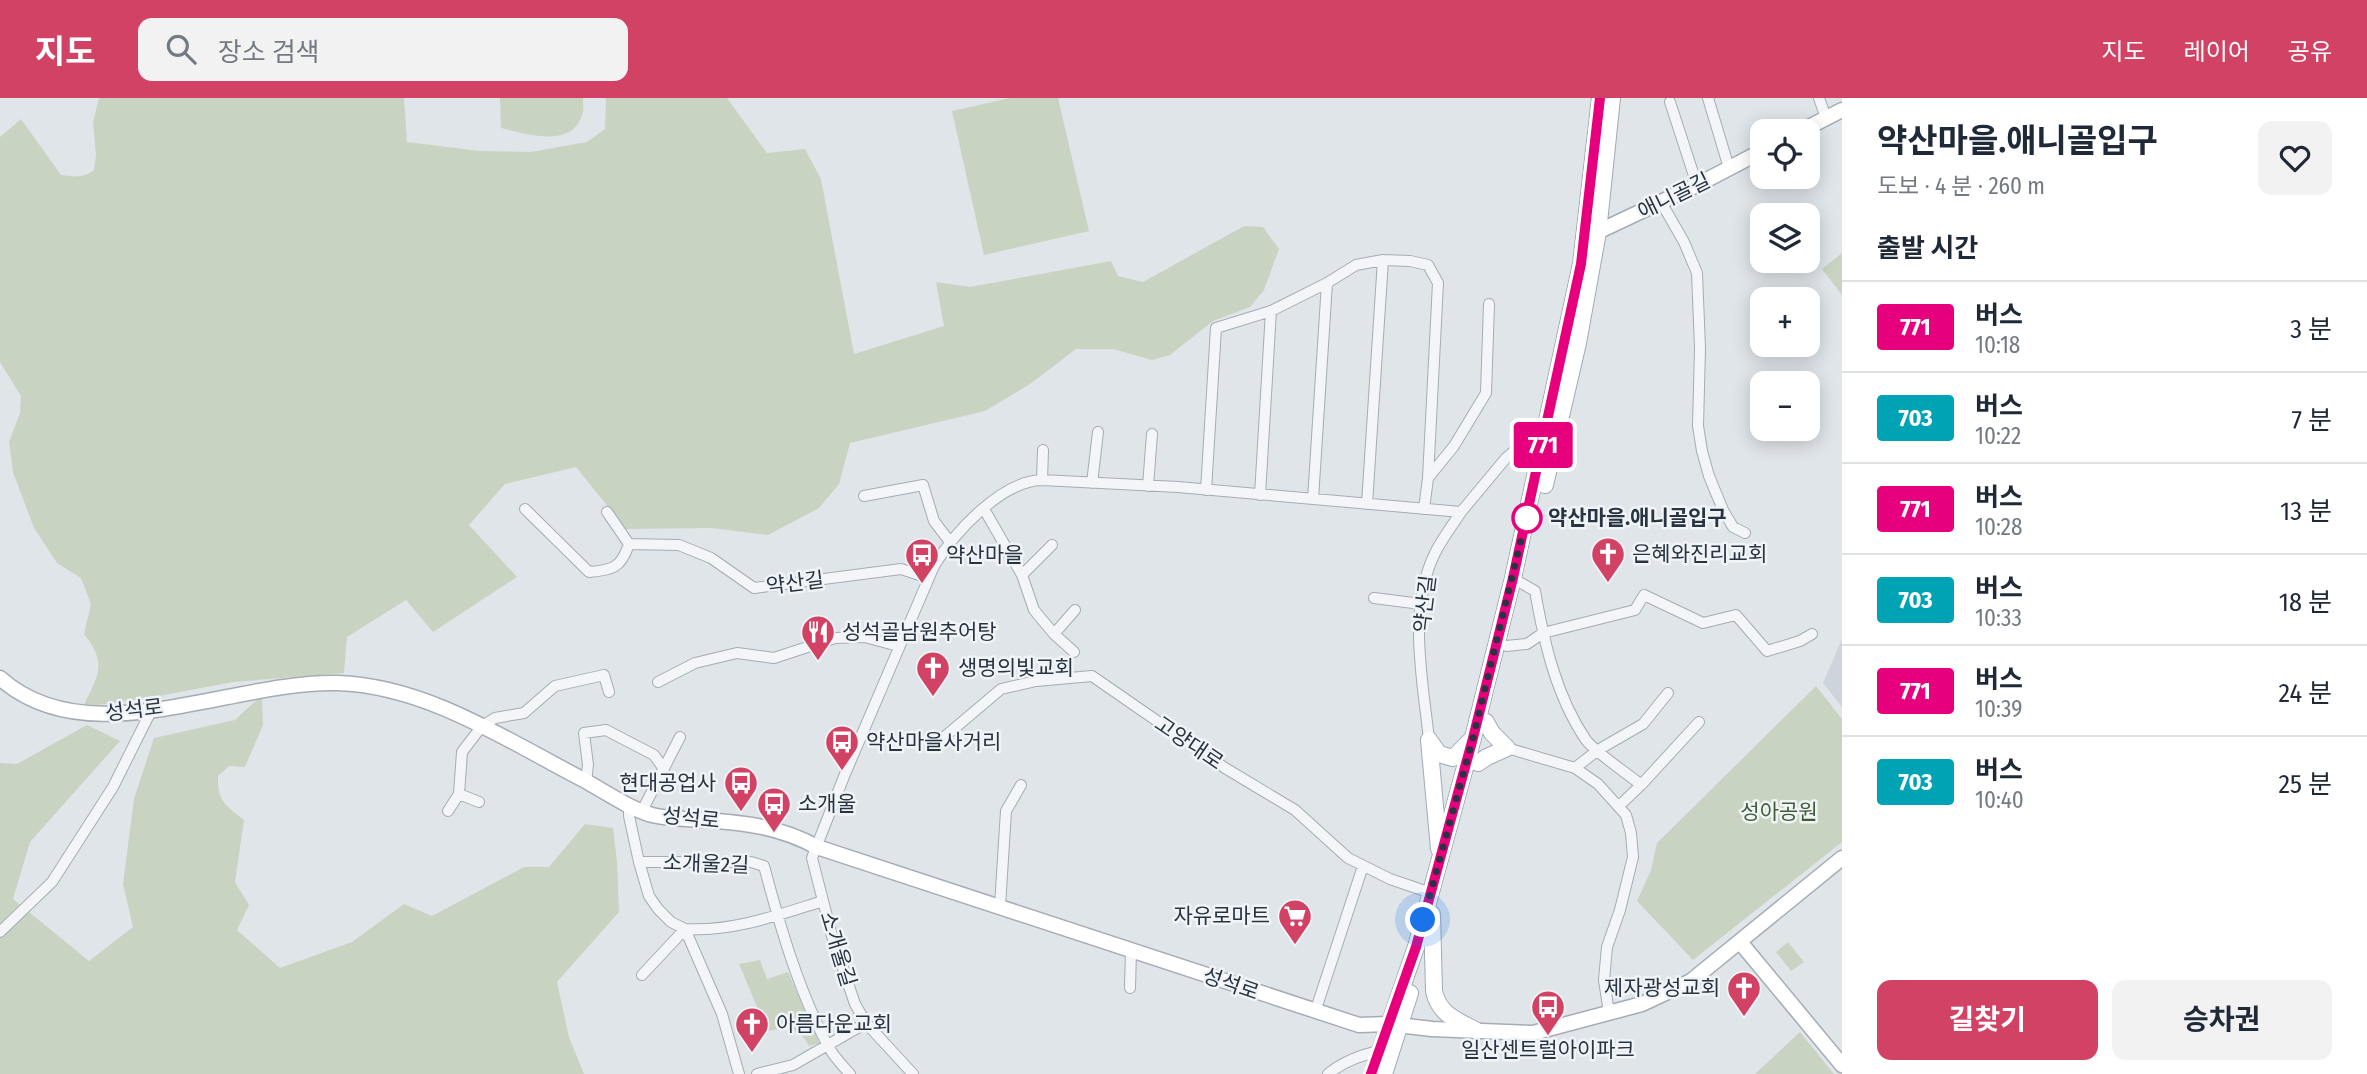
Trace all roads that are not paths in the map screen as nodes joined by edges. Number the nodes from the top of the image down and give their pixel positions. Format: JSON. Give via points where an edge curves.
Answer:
{"nodes":[{"id":1,"x":1600,"y":98,"type":"edge"},
{"id":2,"x":1612,"y":98,"type":"edge"},
{"id":3,"x":1708,"y":98,"type":"edge"},
{"id":4,"x":1819,"y":98,"type":"edge"},
{"id":5,"x":1670,"y":102,"type":"dead end"},
{"id":6,"x":1842,"y":110,"type":"edge"},
{"id":7,"x":1826,"y":118,"type":"junction"},
{"id":8,"x":1820,"y":121,"type":"edge"},
{"id":9,"x":1750,"y":157,"type":"edge"},
{"id":10,"x":1729,"y":168,"type":"junction"},
{"id":11,"x":1697,"y":185,"type":"junction"},
{"id":12,"x":1661,"y":202,"type":"junction"},
{"id":13,"x":1591,"y":235,"type":"junction"},
{"id":14,"x":1383,"y":260,"type":"junction"},
{"id":15,"x":1327,"y":283,"type":"junction"},
{"id":16,"x":1489,"y":304,"type":"dead end"},
{"id":17,"x":1271,"y":311,"type":"junction"},
{"id":18,"x":1555,"y":419,"type":"junction"},
{"id":19,"x":1098,"y":432,"type":"dead end"},
{"id":20,"x":1152,"y":435,"type":"dead end"},
{"id":21,"x":1043,"y":450,"type":"dead end"},
{"id":22,"x":1428,"y":478,"type":"junction"},
{"id":23,"x":1042,"y":480,"type":"junction"},
{"id":24,"x":1092,"y":483,"type":"junction"},
{"id":25,"x":1148,"y":486,"type":"junction"},
{"id":26,"x":1206,"y":490,"type":"junction"},
{"id":27,"x":1260,"y":495,"type":"junction"},
{"id":28,"x":864,"y":496,"type":"dead end"},
{"id":29,"x":1313,"y":499,"type":"junction"},
{"id":30,"x":1367,"y":504,"type":"junction"},
{"id":31,"x":525,"y":509,"type":"dead end"},
{"id":32,"x":984,"y":509,"type":"junction"},
{"id":33,"x":1424,"y":509,"type":"junction"},
{"id":34,"x":607,"y":512,"type":"dead end"},
{"id":35,"x":1461,"y":513,"type":"junction"},
{"id":36,"x":1745,"y":533,"type":"dead end"},
{"id":37,"x":950,"y":542,"type":"junction"},
{"id":38,"x":629,"y":544,"type":"junction"},
{"id":39,"x":1052,"y":545,"type":"dead end"},
{"id":40,"x":1022,"y":575,"type":"junction"},
{"id":41,"x":929,"y":578,"type":"junction"},
{"id":42,"x":1521,"y":583,"type":"junction"},
{"id":43,"x":1374,"y":598,"type":"dead end"},
{"id":44,"x":1421,"y":604,"type":"junction"},
{"id":45,"x":1074,"y":610,"type":"dead end"},
{"id":46,"x":1543,"y":633,"type":"junction"},
{"id":47,"x":1054,"y":634,"type":"junction"},
{"id":48,"x":1812,"y":634,"type":"dead end"},
{"id":49,"x":898,"y":646,"type":"junction"},
{"id":50,"x":1506,"y":646,"type":"junction"},
{"id":51,"x":1074,"y":652,"type":"dead end"},
{"id":52,"x":0,"y":678,"type":"edge"},
{"id":53,"x":658,"y":682,"type":"dead end"},
{"id":54,"x":609,"y":692,"type":"dead end"},
{"id":55,"x":1668,"y":693,"type":"dead end"},
{"id":56,"x":152,"y":709,"type":"junction"},
{"id":57,"x":1486,"y":722,"type":"junction"},
{"id":58,"x":1699,"y":722,"type":"dead end"},
{"id":59,"x":482,"y":726,"type":"junction"},
{"id":60,"x":680,"y":737,"type":"dead end"},
{"id":61,"x":943,"y":738,"type":"dead end"},
{"id":62,"x":1473,"y":738,"type":"junction"},
{"id":63,"x":1429,"y":740,"type":"junction"},
{"id":64,"x":1507,"y":748,"type":"junction"},
{"id":65,"x":1598,"y":750,"type":"junction"},
{"id":66,"x":1478,"y":763,"type":"junction"},
{"id":67,"x":664,"y":768,"type":"junction"},
{"id":68,"x":1575,"y":768,"type":"junction"},
{"id":69,"x":586,"y":782,"type":"junction"},
{"id":70,"x":1641,"y":785,"type":"junction"},
{"id":71,"x":1021,"y":786,"type":"dead end"},
{"id":72,"x":459,"y":794,"type":"junction"},
{"id":73,"x":479,"y":803,"type":"dead end"},
{"id":74,"x":1619,"y":806,"type":"junction"},
{"id":75,"x":635,"y":808,"type":"junction"},
{"id":76,"x":448,"y":811,"type":"dead end"},
{"id":77,"x":817,"y":847,"type":"junction"},
{"id":78,"x":1842,"y":858,"type":"edge"},
{"id":79,"x":1440,"y":859,"type":"junction"},
{"id":80,"x":639,"y":862,"type":"junction"},
{"id":81,"x":1363,"y":866,"type":"junction"},
{"id":82,"x":1431,"y":893,"type":"junction"},
{"id":83,"x":823,"y":901,"type":"junction"},
{"id":84,"x":1000,"y":906,"type":"junction"},
{"id":85,"x":1432,"y":914,"type":"junction"},
{"id":86,"x":777,"y":916,"type":"junction"},
{"id":87,"x":685,"y":929,"type":"junction"},
{"id":88,"x":0,"y":932,"type":"edge"},
{"id":89,"x":1740,"y":942,"type":"junction"},
{"id":90,"x":1131,"y":950,"type":"junction"},
{"id":91,"x":642,"y":975,"type":"dead end"},
{"id":92,"x":1130,"y":988,"type":"dead end"},
{"id":93,"x":1315,"y":1012,"type":"junction"},
{"id":94,"x":1609,"y":1013,"type":"junction"},
{"id":95,"x":866,"y":1023,"type":"junction"},
{"id":96,"x":1395,"y":1024,"type":"junction"},
{"id":97,"x":1477,"y":1031,"type":"junction"},
{"id":98,"x":828,"y":1046,"type":"junction"},
{"id":99,"x":1380,"y":1051,"type":"junction"},
{"id":100,"x":1842,"y":1065,"type":"edge"},
{"id":101,"x":739,"y":1074,"type":"edge"},
{"id":102,"x":757,"y":1074,"type":"edge"},
{"id":103,"x":850,"y":1074,"type":"edge"},
{"id":104,"x":913,"y":1074,"type":"edge"},
{"id":105,"x":1328,"y":1074,"type":"edge"},
{"id":106,"x":1371,"y":1074,"type":"edge"},
{"id":107,"x":1384,"y":1074,"type":"edge"}],
"edges":[{"from":1,"to":13,"type":"main road"},
{"from":2,"to":13,"type":"main road"},
{"from":3,"to":10,"type":"street"},
{"from":4,"to":7,"type":"street"},
{"from":5,"to":11,"type":"street"},
{"from":6,"to":7,"type":"street"},
{"from":7,"to":8,"type":"street"},
{"from":9,"to":10,"type":"street","name":"애니골길"},
{"from":10,"to":11,"type":"street","name":"애니골길"},
{"from":11,"to":12,"type":"street","name":"애니골길"},
{"from":12,"to":13,"type":"street","name":"애니골길"},
{"from":12,"to":36,"type":"street","via":[[1697,273],[1702,451],[1723,510],[1733,527]]},
{"from":13,"to":18,"type":"main road","via":[[1581,264]]},
{"from":14,"to":15,"type":"street","via":[[1356,265]]},
{"from":14,"to":22,"type":"street","via":[[1428,265],[1438,283]]},
{"from":14,"to":30,"type":"street"},
{"from":15,"to":17,"type":"street"},
{"from":15,"to":29,"type":"street"},
{"from":16,"to":22,"type":"street","via":[[1486,393]]},
{"from":17,"to":26,"type":"street","via":[[1216,328]]},
{"from":17,"to":27,"type":"street"},
{"from":18,"to":35,"type":"street","name":"약산길","via":[[1506,458]]},
{"from":18,"to":42,"type":"main road"},
{"from":18,"to":62,"type":"main road"},
{"from":19,"to":24,"type":"street"},
{"from":20,"to":25,"type":"street"},
{"from":21,"to":23,"type":"street"},
{"from":22,"to":33,"type":"street"},
{"from":23,"to":24,"type":"street"},
{"from":23,"to":32,"type":"street","via":[[1015,486]]},
{"from":24,"to":25,"type":"street"},
{"from":25,"to":26,"type":"street"},
{"from":26,"to":27,"type":"street"},
{"from":27,"to":29,"type":"street"},
{"from":28,"to":37,"type":"street","via":[[923,485],[934,522]]},
{"from":29,"to":30,"type":"street"},
{"from":30,"to":33,"type":"street"},
{"from":31,"to":38,"type":"street","via":[[589,572],[609,571],[624,561]]},
{"from":32,"to":37,"type":"street"},
{"from":32,"to":40,"type":"street"},
{"from":33,"to":35,"type":"street"},
{"from":34,"to":38,"type":"street"},
{"from":35,"to":44,"type":"street","name":"약산길","via":[[1435,554]]},
{"from":37,"to":41,"type":"street"},
{"from":38,"to":41,"type":"street","name":"약산길","via":[[679,545],[711,558],[754,588],[901,569]]},
{"from":39,"to":40,"type":"street"},
{"from":40,"to":47,"type":"street","via":[[1034,610]]},
{"from":41,"to":49,"type":"street"},
{"from":42,"to":46,"type":"street","via":[[1535,591]]},
{"from":42,"to":50,"type":"main road"},
{"from":43,"to":44,"type":"street"},
{"from":44,"to":63,"type":"street","name":"약산길"},
{"from":45,"to":47,"type":"street"},
{"from":46,"to":48,"type":"street","via":[[1635,610],[1644,595],[1703,623],[1736,615],[1768,651]]},
{"from":46,"to":50,"type":"street","via":[[1527,644]]},
{"from":46,"to":65,"type":"street","via":[[1565,700],[1588,742]]},
{"from":47,"to":51,"type":"street"},
{"from":49,"to":53,"type":"street","via":[[865,637],[835,638],[774,658],[737,653],[695,663]]},
{"from":49,"to":77,"type":"street"},
{"from":50,"to":57,"type":"main road"},
{"from":52,"to":56,"type":"street","name":"성석로","via":[[33,701],[72,713]]},
{"from":54,"to":59,"type":"street","via":[[604,675],[555,686],[524,713],[495,718]]},
{"from":55,"to":65,"type":"street","via":[[1643,724]]},
{"from":56,"to":59,"type":"street","name":"성석로","via":[[336,683],[375,686],[429,702]]},
{"from":56,"to":88,"type":"street","via":[[113,788],[52,882]]},
{"from":57,"to":64,"type":"main road"},
{"from":57,"to":66,"type":"main road"},
{"from":58,"to":70,"type":"street"},
{"from":59,"to":69,"type":"street","name":"성석로"},
{"from":59,"to":72,"type":"street","via":[[462,752]]},
{"from":60,"to":67,"type":"street"},
{"from":61,"to":81,"type":"street","name":"고양대로","via":[[1000,689],[1093,677],[1295,810],[1348,859]]},
{"from":62,"to":63,"type":"main road","via":[[1453,758],[1439,754]]},
{"from":62,"to":79,"type":"main road"},
{"from":63,"to":79,"type":"main road"},
{"from":64,"to":66,"type":"main road"},
{"from":64,"to":68,"type":"street"},
{"from":65,"to":68,"type":"street"},
{"from":65,"to":70,"type":"street"},
{"from":66,"to":85,"type":"main road"},
{"from":67,"to":69,"type":"street","via":[[654,755],[606,730],[584,733]]},
{"from":67,"to":75,"type":"street"},
{"from":68,"to":74,"type":"street"},
{"from":69,"to":75,"type":"street","name":"성석로"},
{"from":70,"to":74,"type":"street"},
{"from":71,"to":84,"type":"street","via":[[1006,811]]},
{"from":72,"to":73,"type":"street"},
{"from":72,"to":76,"type":"street"},
{"from":74,"to":94,"type":"street","via":[[1631,833],[1633,857],[1607,947],[1604,980]]},
{"from":75,"to":77,"type":"street","name":"성석로","via":[[669,818],[752,824],[795,835]]},
{"from":75,"to":80,"type":"street","via":[[629,816]]},
{"from":77,"to":83,"type":"street","name":"소개울길","via":[[813,862]]},
{"from":77,"to":84,"type":"street","name":"성석로"},
{"from":78,"to":89,"type":"street","name":"성석로"},
{"from":79,"to":82,"type":"main road"},
{"from":80,"to":86,"type":"street","name":"소개울2길","via":[[751,862],[764,866]]},
{"from":80,"to":87,"type":"street","via":[[649,896],[671,922]]},
{"from":81,"to":82,"type":"street","name":"고양대로"},
{"from":81,"to":93,"type":"street"},
{"from":82,"to":96,"type":"main road"},
{"from":83,"to":86,"type":"street"},
{"from":83,"to":95,"type":"street","name":"소개울길","via":[[855,1004]]},
{"from":84,"to":90,"type":"street","name":"성석로"},
{"from":85,"to":96,"type":"main road"},
{"from":85,"to":97,"type":"main road","via":[[1436,1003]]},
{"from":86,"to":87,"type":"street","via":[[708,930]]},
{"from":86,"to":98,"type":"street","name":"소개울2길"},
{"from":87,"to":91,"type":"street"},
{"from":87,"to":101,"type":"street","via":[[722,1014]]},
{"from":89,"to":94,"type":"street","name":"성석로","via":[[1691,981],[1642,1004]]},
{"from":89,"to":100,"type":"street"},
{"from":90,"to":92,"type":"street"},
{"from":90,"to":93,"type":"street","name":"성석로"},
{"from":93,"to":96,"type":"street","name":"성석로","via":[[1359,1025]]},
{"from":94,"to":97,"type":"street","name":"성석로","via":[[1533,1033]]},
{"from":95,"to":98,"type":"street"},
{"from":95,"to":104,"type":"street","name":"소개울길"},
{"from":96,"to":97,"type":"street","name":"성석로"},
{"from":96,"to":99,"type":"main road"},
{"from":96,"to":107,"type":"main road"},
{"from":98,"to":102,"type":"street","via":[[793,1065]]},
{"from":98,"to":103,"type":"street","name":"소개울2길"},
{"from":99,"to":105,"type":"street","via":[[1357,1056]]},
{"from":99,"to":106,"type":"main road"}]}
